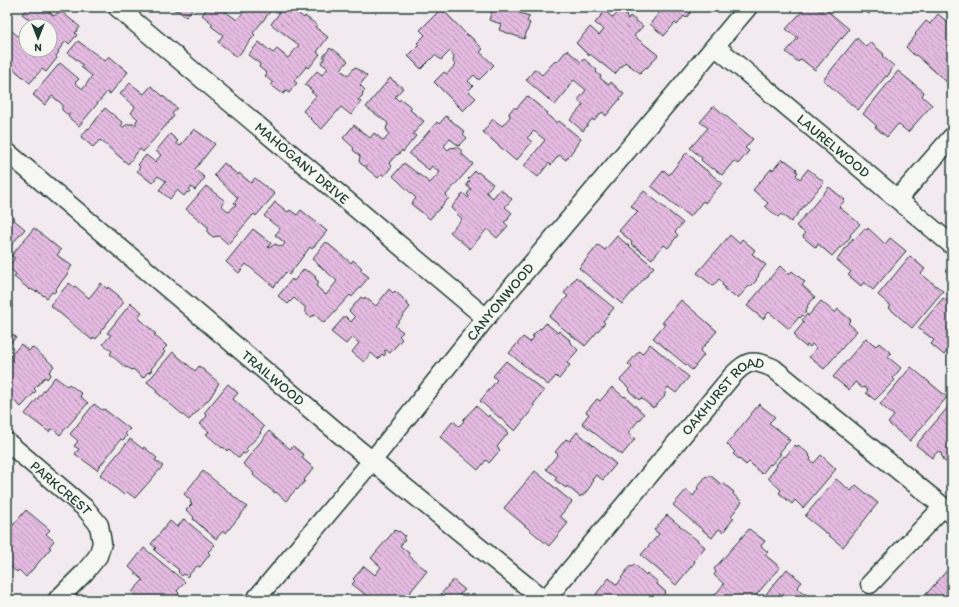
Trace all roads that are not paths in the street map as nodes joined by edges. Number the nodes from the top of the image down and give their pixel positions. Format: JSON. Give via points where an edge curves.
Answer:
{"nodes":[{"id":1,"x":117,"y":7,"type":"edge"},
{"id":2,"x":748,"y":7,"type":"edge"},
{"id":3,"x":715,"y":46,"type":"junction"},
{"id":4,"x":952,"y":137,"type":"edge"},
{"id":5,"x":7,"y":152,"type":"edge"},
{"id":6,"x":898,"y":199,"type":"junction"},
{"id":7,"x":952,"y":245,"type":"edge"},
{"id":8,"x":486,"y":318,"type":"junction"},
{"id":9,"x":7,"y":442,"type":"edge"},
{"id":10,"x":372,"y":461,"type":"junction"},
{"id":11,"x":948,"y":510,"type":"edge"},
{"id":12,"x":870,"y":584,"type":"dead end"},
{"id":13,"x":57,"y":600,"type":"edge"},
{"id":14,"x":255,"y":600,"type":"edge"},
{"id":15,"x":544,"y":600,"type":"edge"}],
"edges":[{"from":1,"to":8,"type":"street","name":"MAHOGANY DRIVE"},
{"from":2,"to":3,"type":"street","name":"CANYONWOOD"},
{"from":3,"to":6,"type":"street","name":"LAURELWOOD"},
{"from":3,"to":8,"type":"street","name":"CANYONWOOD"},
{"from":4,"to":6,"type":"street"},
{"from":5,"to":10,"type":"street","name":"TRAILWOOD"},
{"from":6,"to":7,"type":"street","name":"LAURELWOOD"},
{"from":8,"to":10,"type":"street","name":"CANYONWOOD"},
{"from":9,"to":13,"type":"street","name":"PARKCREST","via":[[86,509],[99,525],[102,543],[98,556]]},
{"from":10,"to":14,"type":"street","name":"CANYONWOOD"},
{"from":10,"to":15,"type":"street","name":"TRAILWOOD"},
{"from":11,"to":12,"type":"street"},
{"from":11,"to":15,"type":"street","name":"OAKHURST ROAD","via":[[773,368],[759,362],[743,365]]}]}
